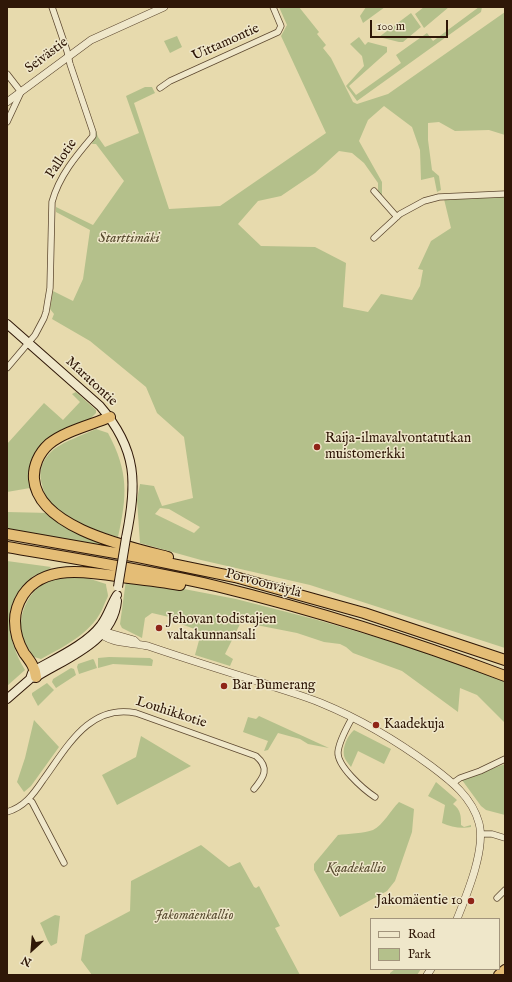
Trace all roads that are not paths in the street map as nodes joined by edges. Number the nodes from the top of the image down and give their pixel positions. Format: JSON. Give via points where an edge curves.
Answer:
{"nodes":[{"id":1,"x":52,"y":7,"type":"edge"},
{"id":2,"x":164,"y":7,"type":"edge"},
{"id":3,"x":273,"y":7,"type":"edge"},
{"id":4,"x":68,"y":57,"type":"junction"},
{"id":5,"x":7,"y":74,"type":"edge"},
{"id":6,"x":160,"y":88,"type":"dead end"},
{"id":7,"x":21,"y":92,"type":"junction"},
{"id":8,"x":7,"y":102,"type":"edge"},
{"id":9,"x":7,"y":122,"type":"edge"},
{"id":10,"x":374,"y":191,"type":"dead end"},
{"id":11,"x":505,"y":194,"type":"edge"},
{"id":12,"x":397,"y":217,"type":"junction"},
{"id":13,"x":374,"y":238,"type":"dead end"},
{"id":14,"x":7,"y":324,"type":"edge"},
{"id":15,"x":29,"y":343,"type":"junction"},
{"id":16,"x":7,"y":368,"type":"edge"},
{"id":17,"x":110,"y":417,"type":"junction"},
{"id":18,"x":7,"y":534,"type":"edge"},
{"id":19,"x":7,"y":547,"type":"edge"},
{"id":20,"x":235,"y":577,"type":"junction"},
{"id":21,"x":117,"y":591,"type":"junction"},
{"id":22,"x":250,"y":595,"type":"junction"},
{"id":23,"x":110,"y":621,"type":"junction"},
{"id":24,"x":101,"y":632,"type":"junction"},
{"id":25,"x":117,"y":634,"type":"junction"},
{"id":26,"x":138,"y":644,"type":"junction"},
{"id":27,"x":505,"y":660,"type":"edge"},
{"id":28,"x":34,"y":675,"type":"junction"},
{"id":29,"x":505,"y":676,"type":"edge"},
{"id":30,"x":7,"y":699,"type":"edge"},
{"id":31,"x":352,"y":718,"type":"junction"},
{"id":32,"x":505,"y":760,"type":"edge"},
{"id":33,"x":453,"y":783,"type":"junction"},
{"id":34,"x":254,"y":789,"type":"dead end"},
{"id":35,"x":374,"y":797,"type":"dead end"},
{"id":36,"x":29,"y":800,"type":"junction"},
{"id":37,"x":7,"y":812,"type":"edge"},
{"id":38,"x":481,"y":834,"type":"junction"},
{"id":39,"x":505,"y":838,"type":"edge"},
{"id":40,"x":64,"y":863,"type":"dead end"},
{"id":41,"x":505,"y":890,"type":"edge"},
{"id":42,"x":497,"y":898,"type":"dead end"},
{"id":43,"x":457,"y":918,"type":"edge"},
{"id":44,"x":505,"y":970,"type":"edge"},
{"id":45,"x":499,"y":975,"type":"edge"}],
"edges":[{"from":1,"to":4,"type":"street","name":"Pallotie"},
{"from":2,"to":4,"type":"street","name":"Seivästie","via":[[83,45]]},
{"from":3,"to":6,"type":"street","name":"Uittamontie","via":[[281,26],[278,32],[170,81]]},
{"from":4,"to":7,"type":"street","name":"Seivästie"},
{"from":4,"to":15,"type":"street","name":"Pallotie","via":[[93,136],[62,176],[55,192],[52,202],[50,288],[47,307],[42,322]]},
{"from":5,"to":7,"type":"street"},
{"from":7,"to":8,"type":"street","name":"Seivästie"},
{"from":7,"to":9,"type":"street"},
{"from":10,"to":12,"type":"street"},
{"from":11,"to":12,"type":"street","via":[[430,198],[417,203]]},
{"from":12,"to":13,"type":"street"},
{"from":14,"to":15,"type":"main road","name":"Maratontie"},
{"from":15,"to":16,"type":"street","name":"Pallotie"},
{"from":15,"to":17,"type":"main road","name":"Maratontie","via":[[90,396]]},
{"from":17,"to":20,"type":"highway","via":[[58,439],[41,453],[33,476],[43,503],[61,519],[95,535]]},
{"from":17,"to":21,"type":"main road","name":"Maratontie","bridge":true,"via":[[128,450],[134,488]]},
{"from":18,"to":20,"type":"highway","name":"Porvoonväylä"},
{"from":19,"to":22,"type":"highway","name":"Porvoonväylä","via":[[137,570]]},
{"from":20,"to":27,"type":"highway","name":"Porvoonväylä","via":[[364,613]]},
{"from":21,"to":23,"type":"main road","name":"Maratontie","via":[[116,607]]},
{"from":21,"to":24,"type":"main road","name":"Maratontie"},
{"from":22,"to":28,"type":"highway","via":[[86,573],[47,576],[25,592],[18,604],[15,619],[19,642]]},
{"from":22,"to":29,"type":"highway","name":"Porvoonväylä","via":[[370,628]]},
{"from":23,"to":24,"type":"main road","name":"Maratontie"},
{"from":23,"to":25,"type":"street"},
{"from":24,"to":25,"type":"street"},
{"from":24,"to":26,"type":"street","via":[[132,645]]},
{"from":24,"to":28,"type":"main road","via":[[81,642]]},
{"from":25,"to":26,"type":"street"},
{"from":26,"to":31,"type":"street","via":[[311,699]]},
{"from":28,"to":30,"type":"main road"},
{"from":31,"to":33,"type":"street","via":[[397,743]]},
{"from":31,"to":35,"type":"street","via":[[339,748],[340,762]]},
{"from":32,"to":33,"type":"street"},
{"from":33,"to":38,"type":"street","via":[[473,808]]},
{"from":34,"to":36,"type":"street","name":"Louhikkotie","via":[[261,781],[264,770],[264,765],[256,756],[134,712],[120,711],[98,718],[80,730]]},
{"from":36,"to":37,"type":"street","name":"Louhikkotie"},
{"from":36,"to":40,"type":"street"},
{"from":38,"to":39,"type":"street"},
{"from":38,"to":43,"type":"street","via":[[475,867]]},
{"from":41,"to":42,"type":"street"},
{"from":44,"to":45,"type":"highway"}]}
